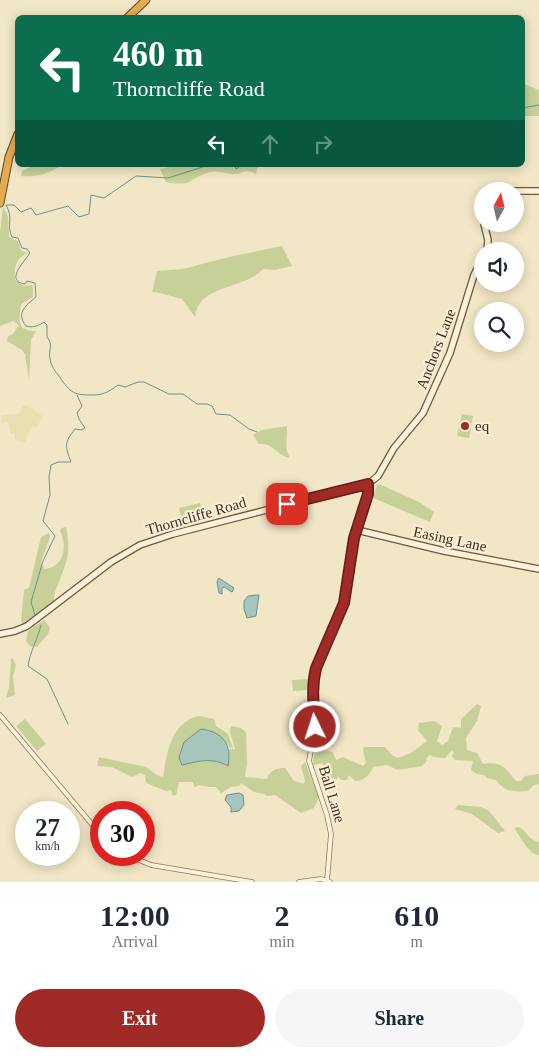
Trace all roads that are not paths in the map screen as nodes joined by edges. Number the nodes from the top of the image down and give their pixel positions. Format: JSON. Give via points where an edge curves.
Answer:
{"nodes":[{"id":1,"x":146,"y":0,"type":"edge"},
{"id":2,"x":131,"y":15,"type":"edge"},
{"id":3,"x":15,"y":142,"type":"edge"},
{"id":4,"x":524,"y":191,"type":"edge"},
{"id":5,"x":539,"y":191,"type":"edge"},
{"id":6,"x":0,"y":203,"type":"edge"},
{"id":7,"x":474,"y":275,"type":"edge"},
{"id":8,"x":368,"y":484,"type":"junction"},
{"id":9,"x":357,"y":530,"type":"junction"},
{"id":10,"x":539,"y":569,"type":"edge"},
{"id":11,"x":0,"y":634,"type":"edge"},
{"id":12,"x":0,"y":715,"type":"edge"},
{"id":13,"x":90,"y":822,"type":"edge"},
{"id":14,"x":155,"y":866,"type":"edge"},
{"id":15,"x":328,"y":881,"type":"edge"},
{"id":16,"x":252,"y":882,"type":"edge"},
{"id":17,"x":299,"y":882,"type":"edge"}],
"edges":[{"from":1,"to":2,"type":"highway"},
{"from":3,"to":6,"type":"highway"},
{"from":4,"to":5,"type":"street"},
{"from":7,"to":8,"type":"street","name":"Anchors Lane","via":[[450,354],[423,413],[400,440],[378,476]]},
{"from":8,"to":9,"type":"street","name":"Ball Lane"},
{"from":8,"to":11,"type":"street","name":"Thorncliffe Road","via":[[178,532],[140,545],[111,562],[26,626]]},
{"from":9,"to":10,"type":"street","name":"Easing Lane"},
{"from":9,"to":15,"type":"street","name":"Ball Lane","via":[[344,603],[316,668],[312,688],[315,727],[309,761],[331,834]]},
{"from":12,"to":13,"type":"street"},
{"from":14,"to":16,"type":"street"},
{"from":15,"to":17,"type":"street"}]}
